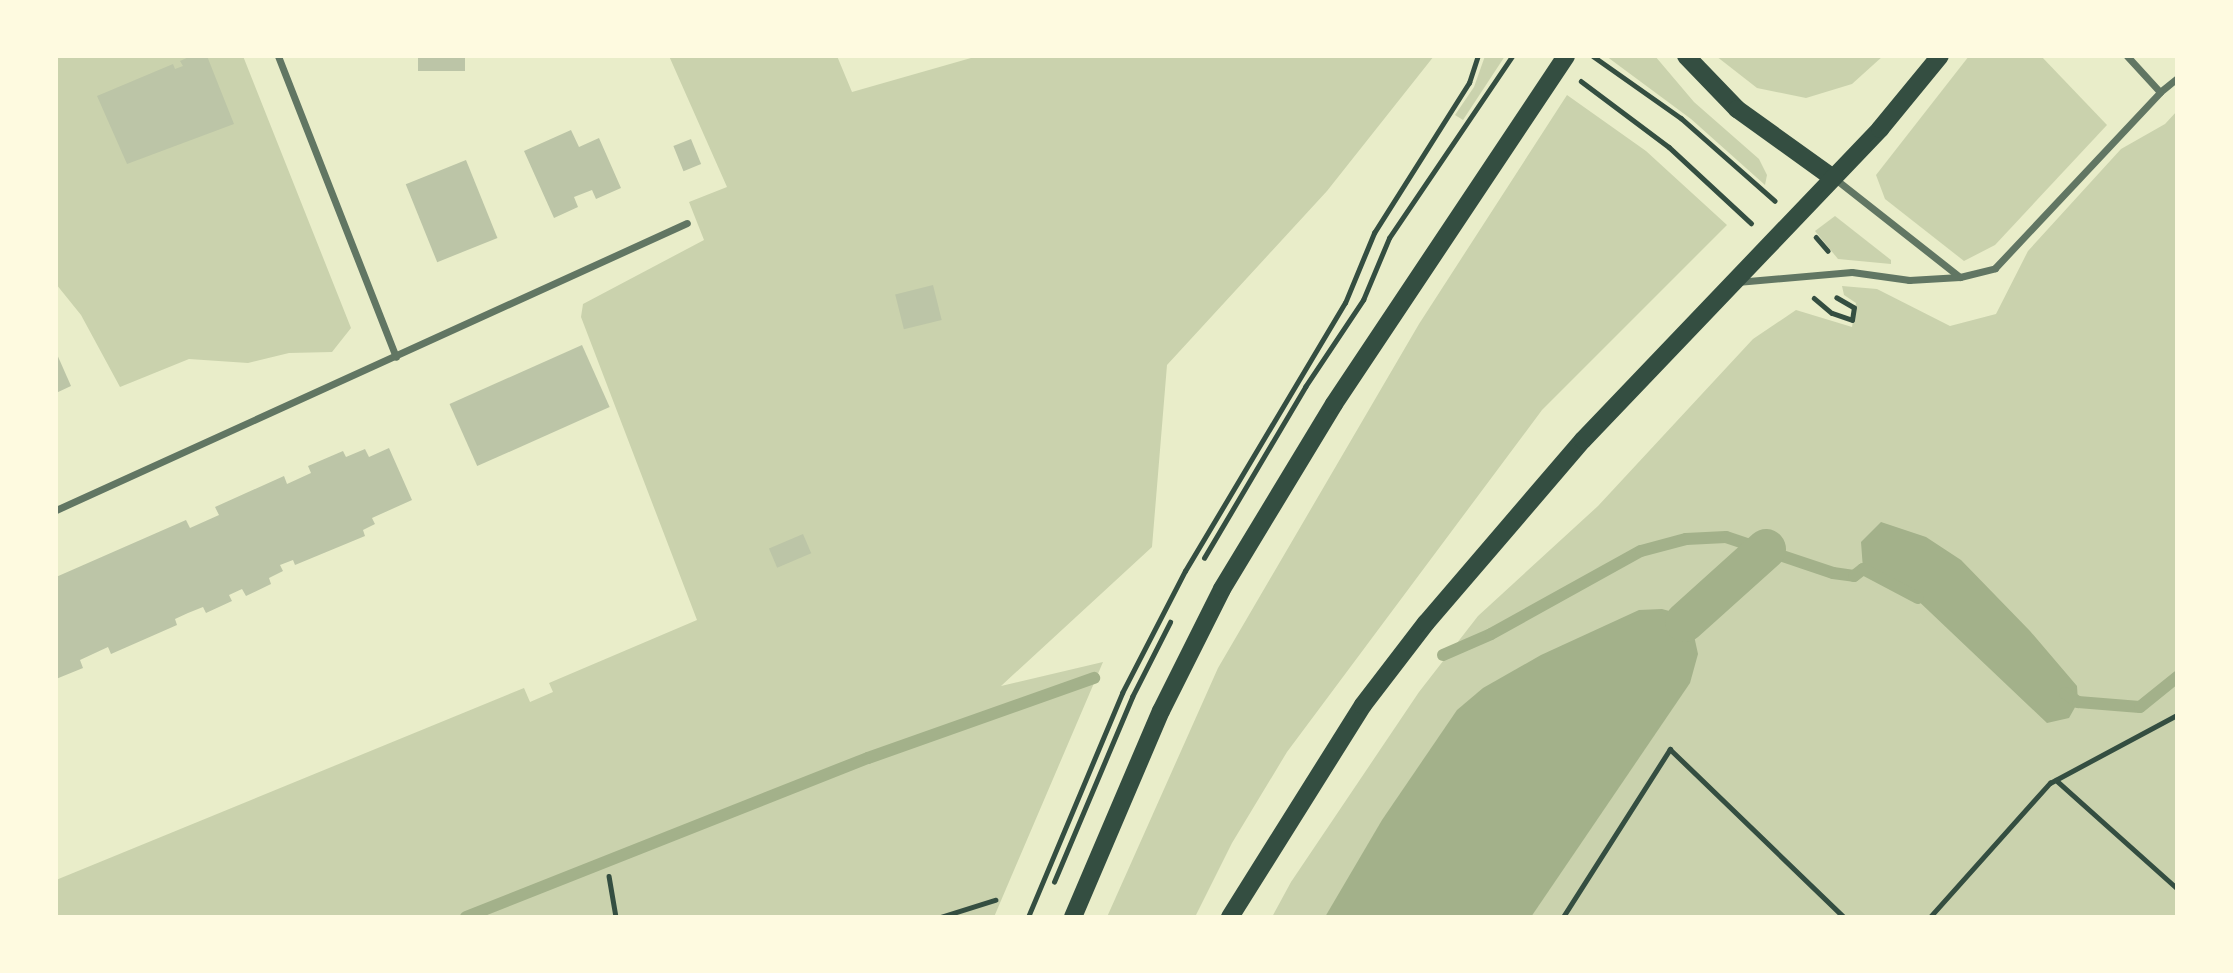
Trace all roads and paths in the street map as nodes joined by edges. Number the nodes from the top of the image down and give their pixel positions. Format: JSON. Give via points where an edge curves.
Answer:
{"nodes":[{"id":1,"x":278,"y":56,"type":"edge"},
{"id":2,"x":1478,"y":56,"type":"edge"},
{"id":3,"x":1512,"y":56,"type":"edge"},
{"id":4,"x":1592,"y":56,"type":"edge"},
{"id":5,"x":1686,"y":56,"type":"edge"},
{"id":6,"x":1940,"y":56,"type":"edge"},
{"id":7,"x":2127,"y":56,"type":"edge"},
{"id":8,"x":1562,"y":59,"type":"edge"},
{"id":9,"x":2177,"y":78,"type":"edge"},
{"id":10,"x":2160,"y":92,"type":"junction"},
{"id":11,"x":1833,"y":178,"type":"junction"},
{"id":12,"x":1794,"y":218,"type":"junction"},
{"id":13,"x":687,"y":223,"type":"dead end"},
{"id":14,"x":1772,"y":241,"type":"junction"},
{"id":15,"x":1832,"y":272,"type":"junction"},
{"id":16,"x":1807,"y":277,"type":"junction"},
{"id":17,"x":1960,"y":277,"type":"junction"},
{"id":18,"x":1733,"y":282,"type":"junction"},
{"id":19,"x":396,"y":357,"type":"junction"},
{"id":20,"x":1305,"y":387,"type":"dead end"},
{"id":21,"x":56,"y":510,"type":"edge"},
{"id":22,"x":2177,"y":715,"type":"edge"},
{"id":23,"x":2056,"y":780,"type":"junction"},
{"id":24,"x":609,"y":876,"type":"dead end"},
{"id":25,"x":2177,"y":888,"type":"edge"},
{"id":26,"x":995,"y":900,"type":"dead end"},
{"id":27,"x":616,"y":917,"type":"edge"},
{"id":28,"x":941,"y":917,"type":"edge"},
{"id":29,"x":1028,"y":917,"type":"edge"},
{"id":30,"x":1073,"y":917,"type":"edge"},
{"id":31,"x":1230,"y":917,"type":"edge"},
{"id":32,"x":1563,"y":917,"type":"edge"},
{"id":33,"x":1844,"y":917,"type":"edge"},
{"id":34,"x":1930,"y":917,"type":"edge"}],
"edges":[{"from":1,"to":19,"type":"street"},
{"from":2,"to":29,"type":"path","via":[[1469,83],[1374,233],[1345,303],[1185,571],[1122,693]]},
{"from":3,"to":20,"type":"path","via":[[1389,238],[1363,300]]},
{"from":4,"to":12,"type":"path","via":[[1681,118]]},
{"from":5,"to":11,"type":"main road","via":[[1737,109]]},
{"from":6,"to":11,"type":"main road"},
{"from":7,"to":10,"type":"street"},
{"from":8,"to":14,"type":"path","via":[[1669,147]]},
{"from":8,"to":30,"type":"main road","via":[[1334,404],[1222,589],[1161,710]]},
{"from":9,"to":10,"type":"street"},
{"from":10,"to":17,"type":"street","via":[[1995,268]]},
{"from":11,"to":12,"type":"main road"},
{"from":11,"to":17,"type":"street"},
{"from":12,"to":14,"type":"main road"},
{"from":12,"to":15,"type":"path","via":[[1829,252]]},
{"from":13,"to":19,"type":"street"},
{"from":14,"to":18,"type":"main road"},
{"from":15,"to":16,"type":"street"},
{"from":15,"to":16,"type":"path","via":[[1837,299],[1854,308],[1852,320],[1819,305]]},
{"from":15,"to":17,"type":"street","via":[[1909,280]]},
{"from":16,"to":18,"type":"street"},
{"from":18,"to":31,"type":"main road","via":[[1536,492],[1403,652],[1289,817]]},
{"from":19,"to":21,"type":"street"},
{"from":22,"to":23,"type":"path"},
{"from":23,"to":25,"type":"path"},
{"from":23,"to":34,"type":"path"},
{"from":24,"to":27,"type":"path"},
{"from":26,"to":28,"type":"path"},
{"from":32,"to":33,"type":"path","via":[[1670,749]]}]}
